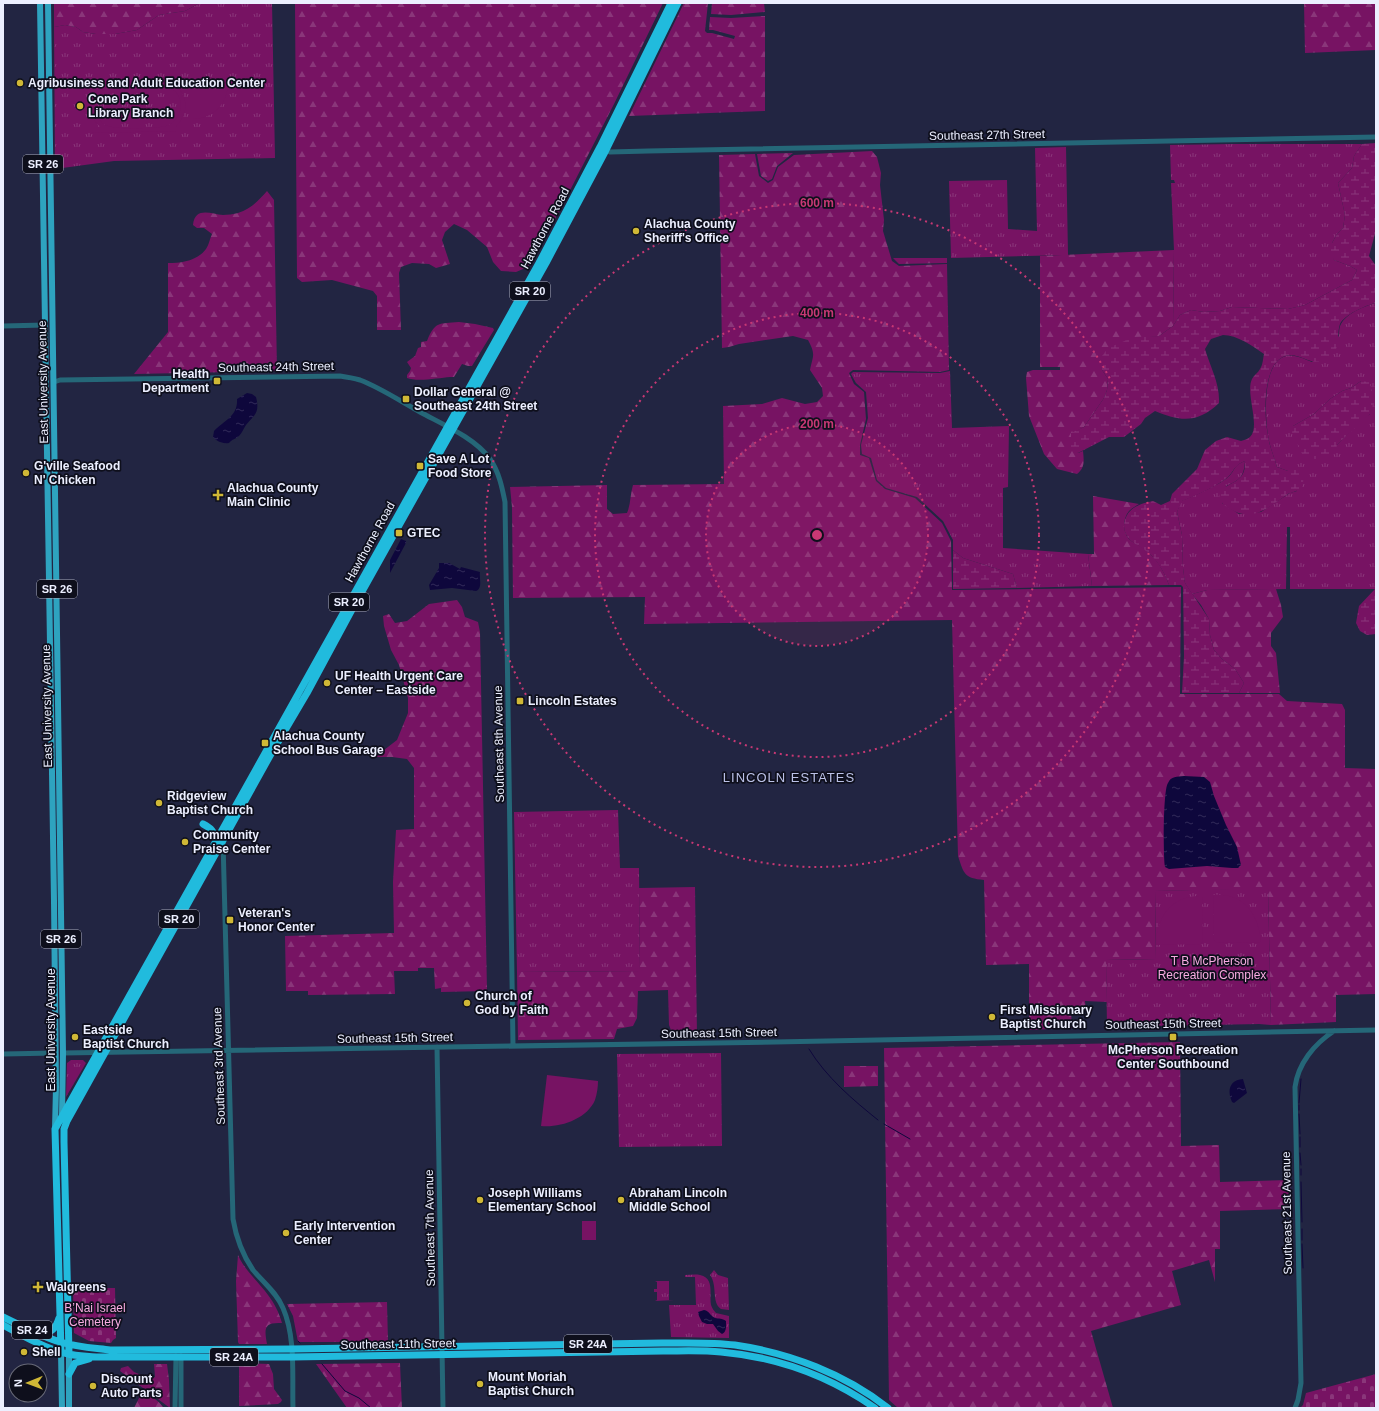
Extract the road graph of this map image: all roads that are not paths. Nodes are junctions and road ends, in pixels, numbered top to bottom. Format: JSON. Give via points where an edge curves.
{"nodes":[{"id":1,"x":40,"y":3,"type":"edge"},
{"id":2,"x":48,"y":3,"type":"edge"},
{"id":3,"x":671,"y":3,"type":"edge"},
{"id":4,"x":678,"y":3,"type":"edge"},
{"id":5,"x":41,"y":40,"type":"junction"},
{"id":6,"x":49,"y":40,"type":"junction"},
{"id":7,"x":646,"y":61,"type":"junction"},
{"id":8,"x":42,"y":99,"type":"junction"},
{"id":9,"x":50,"y":100,"type":"junction"},
{"id":10,"x":1376,"y":137,"type":"edge"},
{"id":11,"x":603,"y":148,"type":"junction"},
{"id":12,"x":43,"y":190,"type":"junction"},
{"id":13,"x":51,"y":190,"type":"junction"},
{"id":14,"x":44,"y":215,"type":"junction"},
{"id":15,"x":52,"y":215,"type":"junction"},
{"id":16,"x":52,"y":231,"type":"junction"},
{"id":17,"x":44,"y":232,"type":"junction"},
{"id":18,"x":52,"y":268,"type":"junction"},
{"id":19,"x":45,"y":269,"type":"junction"},
{"id":20,"x":53,"y":299,"type":"junction"},
{"id":21,"x":45,"y":300,"type":"junction"},
{"id":22,"x":53,"y":324,"type":"junction"},
{"id":23,"x":46,"y":325,"type":"junction"},
{"id":24,"x":3,"y":326,"type":"edge"},
{"id":25,"x":54,"y":382,"type":"junction"},
{"id":26,"x":46,"y":385,"type":"junction"},
{"id":27,"x":450,"y":429,"type":"junction"},
{"id":28,"x":47,"y":439,"type":"junction"},
{"id":29,"x":55,"y":440,"type":"junction"},
{"id":30,"x":479,"y":448,"type":"joint"},
{"id":31,"x":48,"y":519,"type":"junction"},
{"id":32,"x":56,"y":519,"type":"junction"},
{"id":33,"x":57,"y":577,"type":"junction"},
{"id":34,"x":49,"y":578,"type":"junction"},
{"id":35,"x":50,"y":606,"type":"junction"},
{"id":36,"x":57,"y":608,"type":"junction"},
{"id":37,"x":51,"y":691,"type":"junction"},
{"id":38,"x":58,"y":691,"type":"junction"},
{"id":39,"x":59,"y":753,"type":"junction"},
{"id":40,"x":52,"y":754,"type":"junction"},
{"id":41,"x":203,"y":824,"type":"dead end"},
{"id":42,"x":60,"y":826,"type":"junction"},
{"id":43,"x":53,"y":829,"type":"junction"},
{"id":44,"x":219,"y":841,"type":"junction"},
{"id":45,"x":58,"y":901,"type":"junction"},
{"id":46,"x":54,"y":976,"type":"junction"},
{"id":47,"x":62,"y":976,"type":"junction"},
{"id":48,"x":1376,"y":1030,"type":"edge"},
{"id":49,"x":1312,"y":1031,"type":"junction"},
{"id":50,"x":1334,"y":1031,"type":"junction"},
{"id":51,"x":1318,"y":1044,"type":"junction"},
{"id":52,"x":514,"y":1046,"type":"junction"},
{"id":53,"x":437,"y":1047,"type":"junction"},
{"id":54,"x":229,"y":1050,"type":"junction"},
{"id":55,"x":101,"y":1052,"type":"junction"},
{"id":56,"x":55,"y":1053,"type":"junction"},
{"id":57,"x":63,"y":1053,"type":"junction"},
{"id":58,"x":3,"y":1054,"type":"edge"},
{"id":59,"x":62,"y":1116,"type":"junction"},
{"id":60,"x":55,"y":1129,"type":"junction"},
{"id":61,"x":64,"y":1129,"type":"junction"},
{"id":62,"x":60,"y":1312,"type":"junction"},
{"id":63,"x":3,"y":1316,"type":"edge"},
{"id":64,"x":3,"y":1325,"type":"edge"},
{"id":65,"x":39,"y":1334,"type":"junction"},
{"id":66,"x":65,"y":1343,"type":"junction"},
{"id":67,"x":668,"y":1347,"type":"junction"},
{"id":68,"x":178,"y":1349,"type":"junction"},
{"id":69,"x":442,"y":1351,"type":"junction"},
{"id":70,"x":65,"y":1353,"type":"junction"},
{"id":71,"x":292,"y":1353,"type":"junction"},
{"id":72,"x":178,"y":1356,"type":"junction"},
{"id":73,"x":96,"y":1358,"type":"junction"},
{"id":74,"x":69,"y":1374,"type":"junction"},
{"id":75,"x":62,"y":1408,"type":"edge"},
{"id":76,"x":69,"y":1408,"type":"edge"},
{"id":77,"x":176,"y":1408,"type":"edge"},
{"id":78,"x":181,"y":1408,"type":"edge"},
{"id":79,"x":293,"y":1408,"type":"edge"},
{"id":80,"x":443,"y":1408,"type":"edge"},
{"id":81,"x":875,"y":1408,"type":"edge"},
{"id":82,"x":888,"y":1408,"type":"edge"},
{"id":83,"x":1295,"y":1408,"type":"edge"}],
"edges":[{"from":1,"to":5,"type":"main road","name":"East University Avenue","number":"SR 26"},
{"from":2,"to":6,"type":"main road","name":"East University Avenue","number":"SR 26"},
{"from":3,"to":7,"type":"highway","name":"Hawthorne Road","number":"SR 20"},
{"from":4,"to":7,"type":"highway","name":"Hawthorne Road","number":"SR 20"},
{"from":5,"to":6,"type":"main road"},
{"from":5,"to":8,"type":"main road","name":"East University Avenue","number":"SR 26"},
{"from":6,"to":9,"type":"main road","name":"East University Avenue","number":"SR 26"},
{"from":7,"to":11,"type":"highway","name":"Hawthorne Road","number":"SR 20"},
{"from":8,"to":9,"type":"main road"},
{"from":8,"to":12,"type":"main road","name":"East University Avenue","number":"SR 26"},
{"from":9,"to":13,"type":"main road","name":"East University Avenue","number":"SR 26"},
{"from":10,"to":11,"type":"street","name":"Southeast 27th Street","via":[[610,152]]},
{"from":11,"to":27,"type":"highway","name":"Hawthorne Road","number":"SR 20","via":[[546,263]]},
{"from":12,"to":13,"type":"main road"},
{"from":12,"to":14,"type":"main road","name":"East University Avenue","number":"SR 26"},
{"from":13,"to":15,"type":"main road","name":"East University Avenue","number":"SR 26"},
{"from":14,"to":15,"type":"main road"},
{"from":14,"to":17,"type":"main road","name":"East University Avenue","number":"SR 26"},
{"from":15,"to":16,"type":"main road","name":"East University Avenue","number":"SR 26"},
{"from":16,"to":17,"type":"main road"},
{"from":16,"to":18,"type":"main road","name":"East University Avenue","number":"SR 26"},
{"from":17,"to":19,"type":"main road","name":"East University Avenue","number":"SR 26"},
{"from":18,"to":19,"type":"main road"},
{"from":18,"to":20,"type":"main road","name":"East University Avenue","number":"SR 26"},
{"from":19,"to":21,"type":"main road","name":"East University Avenue","number":"SR 26"},
{"from":20,"to":21,"type":"main road"},
{"from":20,"to":22,"type":"main road","name":"East University Avenue","number":"SR 26"},
{"from":21,"to":23,"type":"main road","name":"East University Avenue","number":"SR 26"},
{"from":22,"to":23,"type":"main road"},
{"from":22,"to":25,"type":"main road","name":"East University Avenue","number":"SR 26"},
{"from":23,"to":24,"type":"street"},
{"from":23,"to":26,"type":"main road","name":"East University Avenue","number":"SR 26"},
{"from":25,"to":26,"type":"main road"},
{"from":25,"to":27,"type":"street","name":"Southeast 24th Street","via":[[340,376],[370,384]]},
{"from":25,"to":29,"type":"main road","name":"East University Avenue","number":"SR 26"},
{"from":26,"to":28,"type":"main road","name":"East University Avenue","number":"SR 26"},
{"from":27,"to":30,"type":"street","name":"Southeast 24th Street"},
{"from":27,"to":44,"type":"highway","name":"Hawthorne Road","number":"SR 20","via":[[307,694]]},
{"from":27,"to":44,"type":"highway","name":"Hawthorne Road","number":"SR 20","via":[[224,826]]},
{"from":28,"to":29,"type":"main road"},
{"from":28,"to":31,"type":"main road","name":"East University Avenue","number":"SR 26"},
{"from":29,"to":32,"type":"main road","name":"East University Avenue","number":"SR 26"},
{"from":30,"to":52,"type":"street","name":"Southeast 8th Avenue","via":[[496,470],[505,502]]},
{"from":31,"to":32,"type":"main road"},
{"from":31,"to":34,"type":"main road","name":"East University Avenue","number":"SR 26"},
{"from":32,"to":33,"type":"main road","name":"East University Avenue","number":"SR 26"},
{"from":33,"to":34,"type":"main road"},
{"from":33,"to":36,"type":"main road","name":"East University Avenue","number":"SR 26"},
{"from":34,"to":35,"type":"main road","name":"East University Avenue","number":"SR 26"},
{"from":35,"to":36,"type":"main road"},
{"from":35,"to":37,"type":"main road","name":"East University Avenue","number":"SR 26"},
{"from":36,"to":38,"type":"main road","name":"East University Avenue","number":"SR 26"},
{"from":37,"to":38,"type":"main road"},
{"from":37,"to":40,"type":"main road","name":"East University Avenue","number":"SR 26"},
{"from":38,"to":39,"type":"main road","name":"East University Avenue","number":"SR 26"},
{"from":39,"to":40,"type":"main road"},
{"from":39,"to":42,"type":"main road","name":"East University Avenue","number":"SR 26"},
{"from":40,"to":43,"type":"main road","name":"East University Avenue","number":"SR 26"},
{"from":41,"to":44,"type":"highway","via":[[214,832]]},
{"from":42,"to":43,"type":"main road"},
{"from":42,"to":45,"type":"main road","name":"East University Avenue","number":"SR 26"},
{"from":43,"to":45,"type":"main road","name":"East University Avenue","number":"SR 26"},
{"from":44,"to":54,"type":"street","name":"Southeast 3rd Avenue"},
{"from":44,"to":55,"type":"highway","name":"Hawthorne Road","number":"SR 20"},
{"from":45,"to":46,"type":"main road","name":"East University Avenue","number":"SR 26"},
{"from":45,"to":47,"type":"main road","name":"East University Avenue","number":"SR 26"},
{"from":46,"to":47,"type":"main road"},
{"from":46,"to":56,"type":"main road","name":"East University Avenue","number":"SR 26"},
{"from":47,"to":57,"type":"main road","name":"East University Avenue","number":"SR 26"},
{"from":48,"to":50,"type":"street","name":"Southeast 15th Street"},
{"from":49,"to":50,"type":"street","name":"Southeast 15th Street"},
{"from":49,"to":51,"type":"street"},
{"from":49,"to":52,"type":"street","name":"Southeast 15th Street"},
{"from":50,"to":51,"type":"street","name":"Southeast 21st Avenue"},
{"from":51,"to":83,"type":"street","name":"Southeast 21st Avenue","via":[[1303,1063],[1295,1087],[1300,1383]]},
{"from":52,"to":53,"type":"street","name":"Southeast 15th Street"},
{"from":53,"to":54,"type":"street","name":"Southeast 15th Street"},
{"from":53,"to":69,"type":"street","name":"Southeast 7th Avenue"},
{"from":54,"to":55,"type":"street","name":"Southeast 15th Street"},
{"from":54,"to":71,"type":"street","name":"Southeast 3rd Avenue","via":[[235,1231],[240,1248],[253,1270],[283,1306],[292,1337]]},
{"from":55,"to":57,"type":"street","name":"Southeast 15th Street"},
{"from":55,"to":59,"type":"highway","name":"Hawthorne Road","number":"SR 20"},
{"from":55,"to":61,"type":"highway","name":"Hawthorne Road","number":"SR 20"},
{"from":56,"to":57,"type":"main road"},
{"from":56,"to":58,"type":"street"},
{"from":56,"to":60,"type":"main road","name":"East University Avenue","number":"SR 26"},
{"from":57,"to":59,"type":"main road","name":"East University Avenue","number":"SR 26"},
{"from":59,"to":60,"type":"highway","name":"Hawthorne Road","number":"SR 20"},
{"from":59,"to":61,"type":"main road","name":"East University Avenue","number":"SR 26"},
{"from":60,"to":62,"type":"highway","name":"East University Avenue","number":"SR 20"},
{"from":61,"to":66,"type":"highway","name":"East University Avenue","number":"SR 20"},
{"from":62,"to":65,"type":"highway","via":[[53,1330]]},
{"from":62,"to":66,"type":"highway","name":"East University Avenue","number":"SR 20"},
{"from":63,"to":65,"type":"highway","number":"SR 24"},
{"from":64,"to":70,"type":"highway","number":"SR 24"},
{"from":65,"to":66,"type":"highway","number":"SR 24"},
{"from":66,"to":68,"type":"highway","name":"Southeast 11th Street","number":"SR 24A","via":[[110,1350]]},
{"from":66,"to":70,"type":"highway","name":"East University Avenue","number":"SR 20"},
{"from":67,"to":69,"type":"highway","name":"Southeast 11th Street","number":"SR 24A"},
{"from":67,"to":81,"type":"highway","name":"Southeast 11th Street","number":"SR 24A","via":[[736,1353],[773,1361],[811,1373]]},
{"from":67,"to":82,"type":"highway","name":"Southeast 11th Street","number":"SR 24A","via":[[707,1343],[735,1345],[774,1353],[811,1365],[856,1387]]},
{"from":68,"to":71,"type":"highway","name":"Southeast 11th Street","number":"SR 24A"},
{"from":68,"to":72,"type":"street"},
{"from":69,"to":71,"type":"highway","name":"Southeast 11th Street","number":"SR 24A"},
{"from":69,"to":80,"type":"street","name":"Southeast 7th Avenue"},
{"from":70,"to":73,"type":"highway","name":"Southeast 11th Street","number":"SR 24A"},
{"from":70,"to":74,"type":"main road","name":"East University Avenue","number":"SR 20"},
{"from":70,"to":75,"type":"main road","name":"East University Avenue","number":"SR 20"},
{"from":71,"to":72,"type":"highway","name":"Southeast 11th Street","number":"SR 24A"},
{"from":71,"to":79,"type":"street","name":"Southeast 3rd Avenue"},
{"from":72,"to":73,"type":"highway","name":"Southeast 11th Street","number":"SR 24A"},
{"from":72,"to":77,"type":"street"},
{"from":72,"to":78,"type":"street"},
{"from":73,"to":74,"type":"highway","via":[[77,1361]]},
{"from":74,"to":76,"type":"main road","name":"East University Avenue","number":"SR 20"}]}
